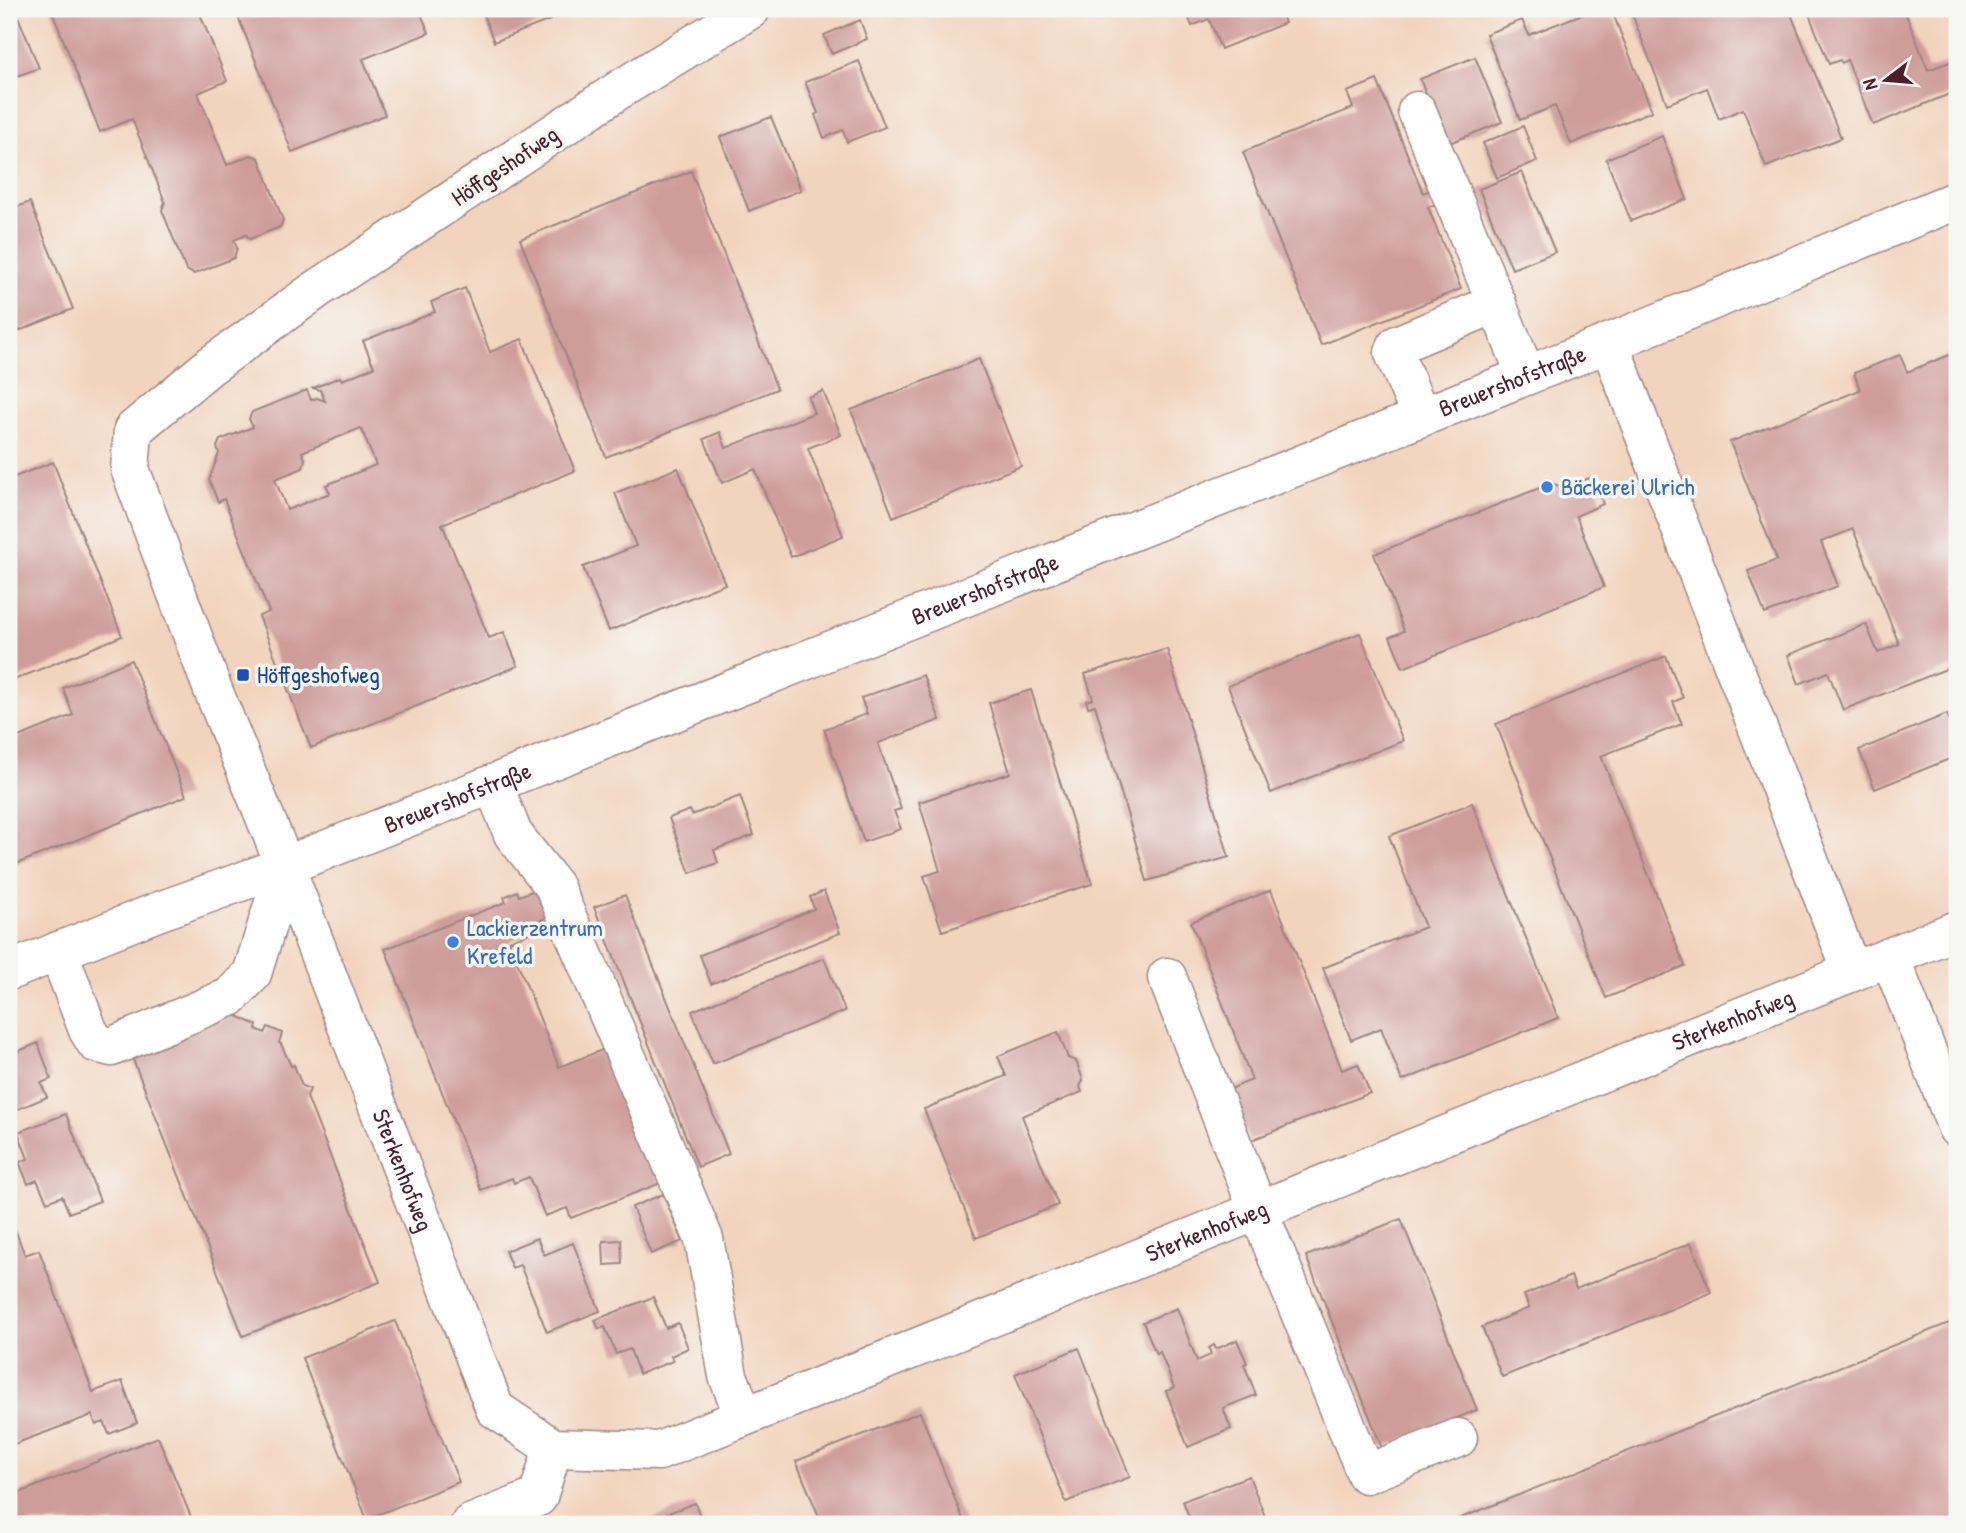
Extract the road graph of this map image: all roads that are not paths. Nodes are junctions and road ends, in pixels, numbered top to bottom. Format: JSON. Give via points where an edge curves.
{"nodes":[{"id":1,"x":751,"y":9,"type":"edge"},
{"id":2,"x":1417,"y":111,"type":"dead end"},
{"id":3,"x":1957,"y":200,"type":"edge"},
{"id":4,"x":1497,"y":303,"type":"junction"},
{"id":5,"x":1608,"y":343,"type":"junction"},
{"id":6,"x":1526,"y":376,"type":"junction"},
{"id":7,"x":1421,"y":417,"type":"junction"},
{"id":8,"x":493,"y":783,"type":"junction"},
{"id":9,"x":285,"y":866,"type":"junction"},
{"id":10,"x":1957,"y":930,"type":"edge"},
{"id":11,"x":58,"y":951,"type":"junction"},
{"id":12,"x":1890,"y":957,"type":"junction"},
{"id":13,"x":9,"y":971,"type":"edge"},
{"id":14,"x":1852,"y":972,"type":"junction"},
{"id":15,"x":1167,"y":977,"type":"dead end"},
{"id":16,"x":1957,"y":1128,"type":"edge"},
{"id":17,"x":1258,"y":1210,"type":"junction"},
{"id":18,"x":744,"y":1416,"type":"junction"},
{"id":19,"x":1458,"y":1438,"type":"dead end"},
{"id":20,"x":553,"y":1448,"type":"junction"},
{"id":21,"x":470,"y":1524,"type":"edge"}],
"edges":[{"from":1,"to":9,"type":"street","name":"Höffgeshofweg","via":[[619,90],[316,290],[210,366],[133,430],[130,469]]},
{"from":2,"to":4,"type":"street"},
{"from":3,"to":5,"type":"street","name":"Breuershofstraße"},
{"from":4,"to":6,"type":"street"},
{"from":4,"to":7,"type":"street","via":[[1397,345],[1394,352]]},
{"from":5,"to":6,"type":"street","name":"Breuershofstraße"},
{"from":5,"to":14,"type":"street"},
{"from":6,"to":7,"type":"street","name":"Breuershofstraße"},
{"from":7,"to":8,"type":"street","name":"Breuershofstraße"},
{"from":8,"to":9,"type":"street","name":"Breuershofstraße"},
{"from":8,"to":18,"type":"street","via":[[513,834],[554,886],[704,1239],[728,1376]]},
{"from":9,"to":11,"type":"street","name":"Breuershofstraße"},
{"from":9,"to":11,"type":"street","via":[[252,974],[230,997],[111,1047],[96,1043],[88,1030]]},
{"from":9,"to":20,"type":"street","name":"Sterkenhofweg","via":[[495,1409]]},
{"from":10,"to":12,"type":"street","name":"Sterkenhofweg"},
{"from":11,"to":13,"type":"street","name":"Breuershofstraße"},
{"from":12,"to":14,"type":"street","name":"Sterkenhofweg"},
{"from":12,"to":16,"type":"street"},
{"from":14,"to":17,"type":"street","name":"Sterkenhofweg"},
{"from":15,"to":17,"type":"street"},
{"from":17,"to":18,"type":"street","name":"Sterkenhofweg"},
{"from":17,"to":19,"type":"street","via":[[1366,1474]]},
{"from":18,"to":20,"type":"street","name":"Sterkenhofweg","via":[[659,1451]]},
{"from":20,"to":21,"type":"street","via":[[538,1497]]}]}
